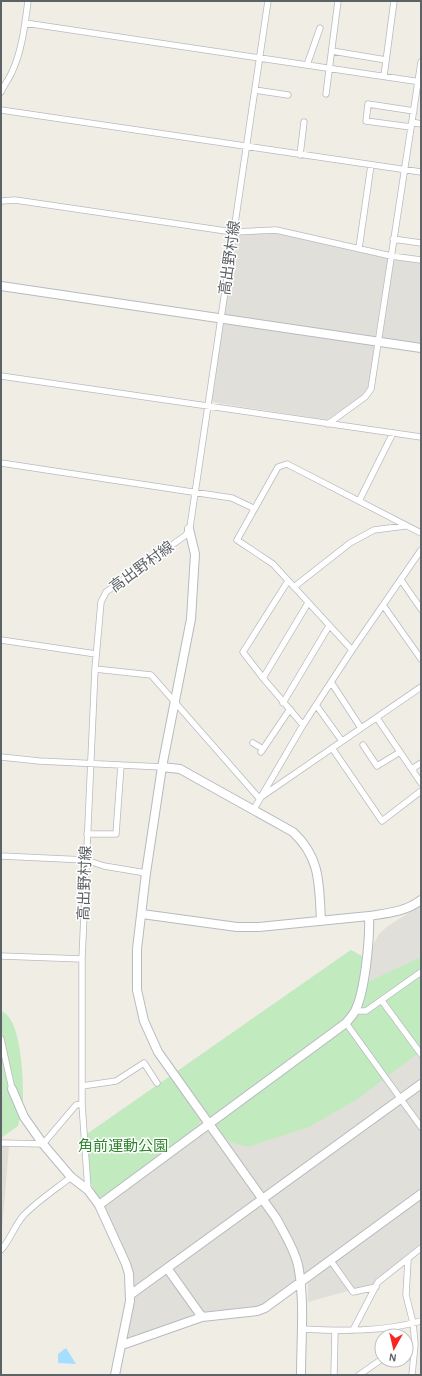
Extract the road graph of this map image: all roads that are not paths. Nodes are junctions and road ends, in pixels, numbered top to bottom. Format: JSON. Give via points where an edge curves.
{"nodes":[{"id":1,"x":28,"y":1,"type":"edge"},
{"id":2,"x":268,"y":1,"type":"edge"},
{"id":3,"x":338,"y":1,"type":"edge"},
{"id":4,"x":394,"y":1,"type":"edge"},
{"id":5,"x":25,"y":23,"type":"junction"},
{"id":6,"x":320,"y":28,"type":"dead end"},
{"id":7,"x":332,"y":52,"type":"junction"},
{"id":8,"x":260,"y":58,"type":"junction"},
{"id":9,"x":386,"y":60,"type":"junction"},
{"id":10,"x":421,"y":62,"type":"edge"},
{"id":11,"x":306,"y":65,"type":"junction"},
{"id":12,"x":330,"y":68,"type":"junction"},
{"id":13,"x":384,"y":76,"type":"junction"},
{"id":14,"x":420,"y":82,"type":"edge"},
{"id":15,"x":3,"y":83,"type":"edge"},
{"id":16,"x":255,"y":90,"type":"junction"},
{"id":17,"x":1,"y":92,"type":"edge"},
{"id":18,"x":326,"y":94,"type":"dead end"},
{"id":19,"x":288,"y":96,"type":"dead end"},
{"id":20,"x":1,"y":110,"type":"edge"},
{"id":21,"x":414,"y":111,"type":"junction"},
{"id":22,"x":304,"y":122,"type":"dead end"},
{"id":23,"x":421,"y":124,"type":"edge"},
{"id":24,"x":412,"y":125,"type":"junction"},
{"id":25,"x":246,"y":146,"type":"junction"},
{"id":26,"x":300,"y":155,"type":"junction"},
{"id":27,"x":371,"y":165,"type":"junction"},
{"id":28,"x":404,"y":169,"type":"junction"},
{"id":29,"x":421,"y":172,"type":"edge"},
{"id":30,"x":1,"y":201,"type":"edge"},
{"id":31,"x":233,"y":232,"type":"junction"},
{"id":32,"x":393,"y":239,"type":"junction"},
{"id":33,"x":421,"y":243,"type":"edge"},
{"id":34,"x":359,"y":248,"type":"junction"},
{"id":35,"x":391,"y":256,"type":"junction"},
{"id":36,"x":421,"y":260,"type":"edge"},
{"id":37,"x":1,"y":286,"type":"edge"},
{"id":38,"x":221,"y":318,"type":"junction"},
{"id":39,"x":378,"y":342,"type":"junction"},
{"id":40,"x":421,"y":348,"type":"edge"},
{"id":41,"x":1,"y":376,"type":"edge"},
{"id":42,"x":208,"y":406,"type":"junction"},
{"id":43,"x":328,"y":424,"type":"junction"},
{"id":44,"x":393,"y":433,"type":"junction"},
{"id":45,"x":421,"y":437,"type":"edge"},
{"id":46,"x":1,"y":463,"type":"edge"},
{"id":47,"x":195,"y":492,"type":"junction"},
{"id":48,"x":359,"y":501,"type":"junction"},
{"id":49,"x":253,"y":508,"type":"junction"},
{"id":50,"x":405,"y":526,"type":"junction"},
{"id":51,"x":189,"y":529,"type":"junction"},
{"id":52,"x":421,"y":533,"type":"edge"},
{"id":53,"x":421,"y":550,"type":"edge"},
{"id":54,"x":401,"y":580,"type":"junction"},
{"id":55,"x":288,"y":581,"type":"junction"},
{"id":56,"x":294,"y":587,"type":"junction"},
{"id":57,"x":308,"y":603,"type":"junction"},
{"id":58,"x":384,"y":605,"type":"junction"},
{"id":59,"x":421,"y":609,"type":"edge"},
{"id":60,"x":329,"y":626,"type":"junction"},
{"id":61,"x":1,"y":640,"type":"edge"},
{"id":62,"x":352,"y":650,"type":"junction"},
{"id":63,"x":96,"y":654,"type":"junction"},
{"id":64,"x":421,"y":659,"type":"edge"},
{"id":65,"x":95,"y":669,"type":"junction"},
{"id":66,"x":263,"y":678,"type":"junction"},
{"id":67,"x":331,"y":682,"type":"junction"},
{"id":68,"x":421,"y":687,"type":"edge"},
{"id":69,"x":175,"y":702,"type":"junction"},
{"id":70,"x":283,"y":703,"type":"junction"},
{"id":71,"x":316,"y":705,"type":"junction"},
{"id":72,"x":290,"y":710,"type":"junction"},
{"id":73,"x":377,"y":718,"type":"junction"},
{"id":74,"x":303,"y":725,"type":"junction"},
{"id":75,"x":361,"y":728,"type":"junction"},
{"id":76,"x":342,"y":741,"type":"junction"},
{"id":77,"x":253,"y":742,"type":"dead end"},
{"id":78,"x":363,"y":745,"type":"dead end"},
{"id":79,"x":332,"y":748,"type":"junction"},
{"id":80,"x":400,"y":752,"type":"junction"},
{"id":81,"x":1,"y":757,"type":"edge"},
{"id":82,"x":421,"y":763,"type":"edge"},
{"id":83,"x":90,"y":764,"type":"junction"},
{"id":84,"x":122,"y":765,"type":"junction"},
{"id":85,"x":162,"y":768,"type":"junction"},
{"id":86,"x":412,"y":769,"type":"junction"},
{"id":87,"x":421,"y":783,"type":"edge"},
{"id":88,"x":421,"y":791,"type":"edge"},
{"id":89,"x":259,"y":798,"type":"junction"},
{"id":90,"x":254,"y":809,"type":"junction"},
{"id":91,"x":87,"y":834,"type":"junction"},
{"id":92,"x":1,"y":856,"type":"edge"},
{"id":93,"x":86,"y":860,"type":"junction"},
{"id":94,"x":146,"y":873,"type":"junction"},
{"id":95,"x":421,"y":900,"type":"edge"},
{"id":96,"x":142,"y":914,"type":"junction"},
{"id":97,"x":369,"y":916,"type":"junction"},
{"id":98,"x":322,"y":921,"type":"junction"},
{"id":99,"x":1,"y":956,"type":"edge"},
{"id":100,"x":82,"y":959,"type":"junction"},
{"id":101,"x":421,"y":972,"type":"edge"},
{"id":102,"x":382,"y":1000,"type":"junction"},
{"id":103,"x":355,"y":1011,"type":"junction"},
{"id":104,"x":346,"y":1023,"type":"junction"},
{"id":105,"x":1,"y":1039,"type":"edge"},
{"id":106,"x":421,"y":1054,"type":"edge"},
{"id":107,"x":157,"y":1083,"type":"dead end"},
{"id":108,"x":421,"y":1084,"type":"edge"},
{"id":109,"x":82,"y":1086,"type":"junction"},
{"id":110,"x":12,"y":1089,"type":"joint"},
{"id":111,"x":400,"y":1098,"type":"junction"},
{"id":112,"x":82,"y":1104,"type":"junction"},
{"id":113,"x":209,"y":1125,"type":"junction"},
{"id":114,"x":421,"y":1127,"type":"edge"},
{"id":115,"x":1,"y":1143,"type":"edge"},
{"id":116,"x":42,"y":1144,"type":"junction"},
{"id":117,"x":71,"y":1177,"type":"junction"},
{"id":118,"x":88,"y":1190,"type":"junction"},
{"id":119,"x":421,"y":1194,"type":"edge"},
{"id":120,"x":263,"y":1198,"type":"junction"},
{"id":121,"x":99,"y":1205,"type":"junction"},
{"id":122,"x":1,"y":1250,"type":"edge"},
{"id":123,"x":420,"y":1252,"type":"edge"},
{"id":124,"x":331,"y":1260,"type":"junction"},
{"id":125,"x":408,"y":1260,"type":"junction"},
{"id":126,"x":167,"y":1268,"type":"junction"},
{"id":127,"x":300,"y":1283,"type":"junction"},
{"id":128,"x":376,"y":1287,"type":"junction"},
{"id":129,"x":130,"y":1295,"type":"junction"},
{"id":130,"x":202,"y":1317,"type":"junction"},
{"id":131,"x":421,"y":1321,"type":"edge"},
{"id":132,"x":413,"y":1323,"type":"junction"},
{"id":133,"x":301,"y":1329,"type":"junction"},
{"id":134,"x":353,"y":1330,"type":"junction"},
{"id":135,"x":335,"y":1331,"type":"junction"},
{"id":136,"x":415,"y":1344,"type":"joint"},
{"id":137,"x":122,"y":1345,"type":"junction"},
{"id":138,"x":374,"y":1365,"type":"edge"},
{"id":139,"x":115,"y":1375,"type":"edge"},
{"id":140,"x":301,"y":1375,"type":"edge"},
{"id":141,"x":334,"y":1375,"type":"edge"},
{"id":142,"x":359,"y":1375,"type":"edge"},
{"id":143,"x":412,"y":1375,"type":"edge"}],
"edges":[{"from":1,"to":5,"type":"street"},
{"from":2,"to":8,"type":"street","name":"高出野村線"},
{"from":3,"to":7,"type":"street"},
{"from":4,"to":9,"type":"street"},
{"from":5,"to":8,"type":"street"},
{"from":5,"to":15,"type":"street","via":[[15,62]]},
{"from":6,"to":11,"type":"street"},
{"from":7,"to":9,"type":"street"},
{"from":7,"to":12,"type":"street"},
{"from":8,"to":11,"type":"street"},
{"from":8,"to":16,"type":"street","name":"高出野村線"},
{"from":9,"to":13,"type":"street"},
{"from":10,"to":14,"type":"street"},
{"from":11,"to":12,"type":"street"},
{"from":12,"to":13,"type":"street"},
{"from":12,"to":18,"type":"street"},
{"from":13,"to":14,"type":"street"},
{"from":14,"to":21,"type":"street"},
{"from":15,"to":17,"type":"street"},
{"from":16,"to":19,"type":"street"},
{"from":16,"to":25,"type":"street","name":"高出野村線"},
{"from":20,"to":25,"type":"street"},
{"from":21,"to":24,"type":"street"},
{"from":21,"to":24,"type":"street","via":[[368,104],[366,120]]},
{"from":22,"to":26,"type":"street"},
{"from":23,"to":24,"type":"street"},
{"from":24,"to":28,"type":"street"},
{"from":25,"to":26,"type":"street"},
{"from":25,"to":31,"type":"street","name":"高出野村線"},
{"from":26,"to":27,"type":"street"},
{"from":27,"to":28,"type":"street"},
{"from":27,"to":34,"type":"street"},
{"from":28,"to":29,"type":"street"},
{"from":28,"to":32,"type":"street"},
{"from":30,"to":31,"type":"street","via":[[15,200]]},
{"from":31,"to":34,"type":"street","via":[[276,230]]},
{"from":31,"to":38,"type":"street","name":"高出野村線"},
{"from":32,"to":33,"type":"street"},
{"from":32,"to":35,"type":"street"},
{"from":34,"to":35,"type":"street"},
{"from":35,"to":36,"type":"street"},
{"from":35,"to":39,"type":"street"},
{"from":37,"to":38,"type":"street"},
{"from":38,"to":39,"type":"street"},
{"from":38,"to":42,"type":"street","name":"高出野村線"},
{"from":39,"to":40,"type":"street"},
{"from":39,"to":43,"type":"street","via":[[371,389],[365,397]]},
{"from":41,"to":42,"type":"street"},
{"from":42,"to":43,"type":"street"},
{"from":42,"to":47,"type":"street","name":"高出野村線"},
{"from":43,"to":44,"type":"street"},
{"from":44,"to":45,"type":"street"},
{"from":44,"to":48,"type":"street"},
{"from":46,"to":47,"type":"street"},
{"from":47,"to":49,"type":"street","via":[[232,498]]},
{"from":47,"to":51,"type":"street","name":"高出野村線"},
{"from":48,"to":49,"type":"street","via":[[284,464],[278,467]]},
{"from":48,"to":50,"type":"street"},
{"from":49,"to":55,"type":"street","via":[[236,540],[273,564]]},
{"from":50,"to":52,"type":"street"},
{"from":50,"to":56,"type":"street","via":[[374,530],[350,543]]},
{"from":51,"to":63,"type":"street","name":"高出野村線","via":[[186,535],[106,592],[101,602]]},
{"from":51,"to":69,"type":"street","via":[[195,554],[191,619]]},
{"from":53,"to":54,"type":"street"},
{"from":54,"to":58,"type":"street"},
{"from":54,"to":59,"type":"street"},
{"from":55,"to":56,"type":"street"},
{"from":55,"to":66,"type":"street","via":[[243,652]]},
{"from":56,"to":57,"type":"street"},
{"from":57,"to":60,"type":"street"},
{"from":57,"to":66,"type":"street"},
{"from":58,"to":62,"type":"street"},
{"from":58,"to":64,"type":"street"},
{"from":60,"to":62,"type":"street"},
{"from":60,"to":70,"type":"street"},
{"from":61,"to":63,"type":"street"},
{"from":62,"to":67,"type":"street"},
{"from":63,"to":65,"type":"street","name":"高出野村線"},
{"from":65,"to":69,"type":"street","via":[[151,675]]},
{"from":65,"to":83,"type":"street","name":"高出野村線"},
{"from":66,"to":70,"type":"street"},
{"from":67,"to":71,"type":"street"},
{"from":67,"to":75,"type":"street"},
{"from":68,"to":73,"type":"street"},
{"from":69,"to":85,"type":"street"},
{"from":69,"to":89,"type":"street"},
{"from":70,"to":72,"type":"street"},
{"from":71,"to":74,"type":"street"},
{"from":71,"to":76,"type":"street"},
{"from":72,"to":74,"type":"street"},
{"from":72,"to":77,"type":"street","via":[[262,751]]},
{"from":73,"to":75,"type":"street"},
{"from":73,"to":80,"type":"street"},
{"from":74,"to":89,"type":"street"},
{"from":75,"to":76,"type":"street"},
{"from":76,"to":79,"type":"street"},
{"from":78,"to":80,"type":"street","via":[[377,766]]},
{"from":79,"to":88,"type":"street","via":[[382,821]]},
{"from":79,"to":89,"type":"street"},
{"from":80,"to":86,"type":"street"},
{"from":81,"to":83,"type":"street"},
{"from":82,"to":86,"type":"street"},
{"from":83,"to":84,"type":"street"},
{"from":83,"to":91,"type":"street","name":"高出野村線"},
{"from":84,"to":85,"type":"street"},
{"from":84,"to":91,"type":"street","via":[[116,834]]},
{"from":85,"to":90,"type":"street","via":[[180,769]]},
{"from":85,"to":94,"type":"street"},
{"from":86,"to":87,"type":"street"},
{"from":89,"to":90,"type":"street"},
{"from":90,"to":98,"type":"street","via":[[294,832],[304,842],[317,870]]},
{"from":91,"to":93,"type":"street","name":"高出野村線"},
{"from":92,"to":93,"type":"street"},
{"from":93,"to":94,"type":"street","via":[[104,866]]},
{"from":93,"to":100,"type":"street","name":"高出野村線"},
{"from":94,"to":96,"type":"street"},
{"from":95,"to":97,"type":"street","via":[[413,907],[397,912]]},
{"from":96,"to":98,"type":"street","via":[[237,927]]},
{"from":96,"to":113,"type":"street","via":[[136,966],[137,990],[144,1020],[158,1052]]},
{"from":97,"to":98,"type":"street"},
{"from":97,"to":103,"type":"street","via":[[369,943]]},
{"from":99,"to":100,"type":"street"},
{"from":100,"to":109,"type":"street","name":"高出野村線"},
{"from":101,"to":102,"type":"street"},
{"from":102,"to":103,"type":"street","via":[[366,1010]]},
{"from":102,"to":106,"type":"street"},
{"from":103,"to":104,"type":"street"},
{"from":104,"to":111,"type":"street"},
{"from":104,"to":113,"type":"street"},
{"from":105,"to":110,"type":"street"},
{"from":107,"to":109,"type":"street","via":[[144,1063],[116,1081]]},
{"from":108,"to":111,"type":"street"},
{"from":109,"to":112,"type":"street","name":"高出野村線"},
{"from":110,"to":116,"type":"street","via":[[24,1117]]},
{"from":111,"to":114,"type":"street"},
{"from":111,"to":120,"type":"street"},
{"from":112,"to":116,"type":"street","via":[[76,1105]]},
{"from":112,"to":118,"type":"street","name":"高出野村線"},
{"from":113,"to":120,"type":"street"},
{"from":113,"to":121,"type":"street"},
{"from":115,"to":116,"type":"street"},
{"from":116,"to":117,"type":"street"},
{"from":117,"to":118,"type":"street"},
{"from":117,"to":122,"type":"street","via":[[24,1215]]},
{"from":118,"to":121,"type":"street"},
{"from":119,"to":124,"type":"street"},
{"from":120,"to":126,"type":"street"},
{"from":120,"to":127,"type":"street","via":[[291,1246],[298,1264]]},
{"from":121,"to":129,"type":"street","via":[[126,1264]]},
{"from":123,"to":125,"type":"street"},
{"from":124,"to":127,"type":"street"},
{"from":124,"to":128,"type":"street","via":[[353,1292]]},
{"from":125,"to":128,"type":"street","via":[[386,1274]]},
{"from":125,"to":132,"type":"street","via":[[406,1295]]},
{"from":126,"to":129,"type":"street"},
{"from":126,"to":130,"type":"street"},
{"from":127,"to":130,"type":"street","via":[[271,1305],[258,1311]]},
{"from":127,"to":133,"type":"street"},
{"from":128,"to":134,"type":"street"},
{"from":129,"to":137,"type":"street"},
{"from":130,"to":137,"type":"street"},
{"from":131,"to":132,"type":"street"},
{"from":132,"to":134,"type":"street","via":[[397,1327]]},
{"from":132,"to":136,"type":"street"},
{"from":133,"to":135,"type":"street"},
{"from":133,"to":140,"type":"street"},
{"from":134,"to":135,"type":"street"},
{"from":135,"to":141,"type":"street"},
{"from":136,"to":143,"type":"street"},
{"from":137,"to":139,"type":"street"},
{"from":138,"to":142,"type":"street"}]}
